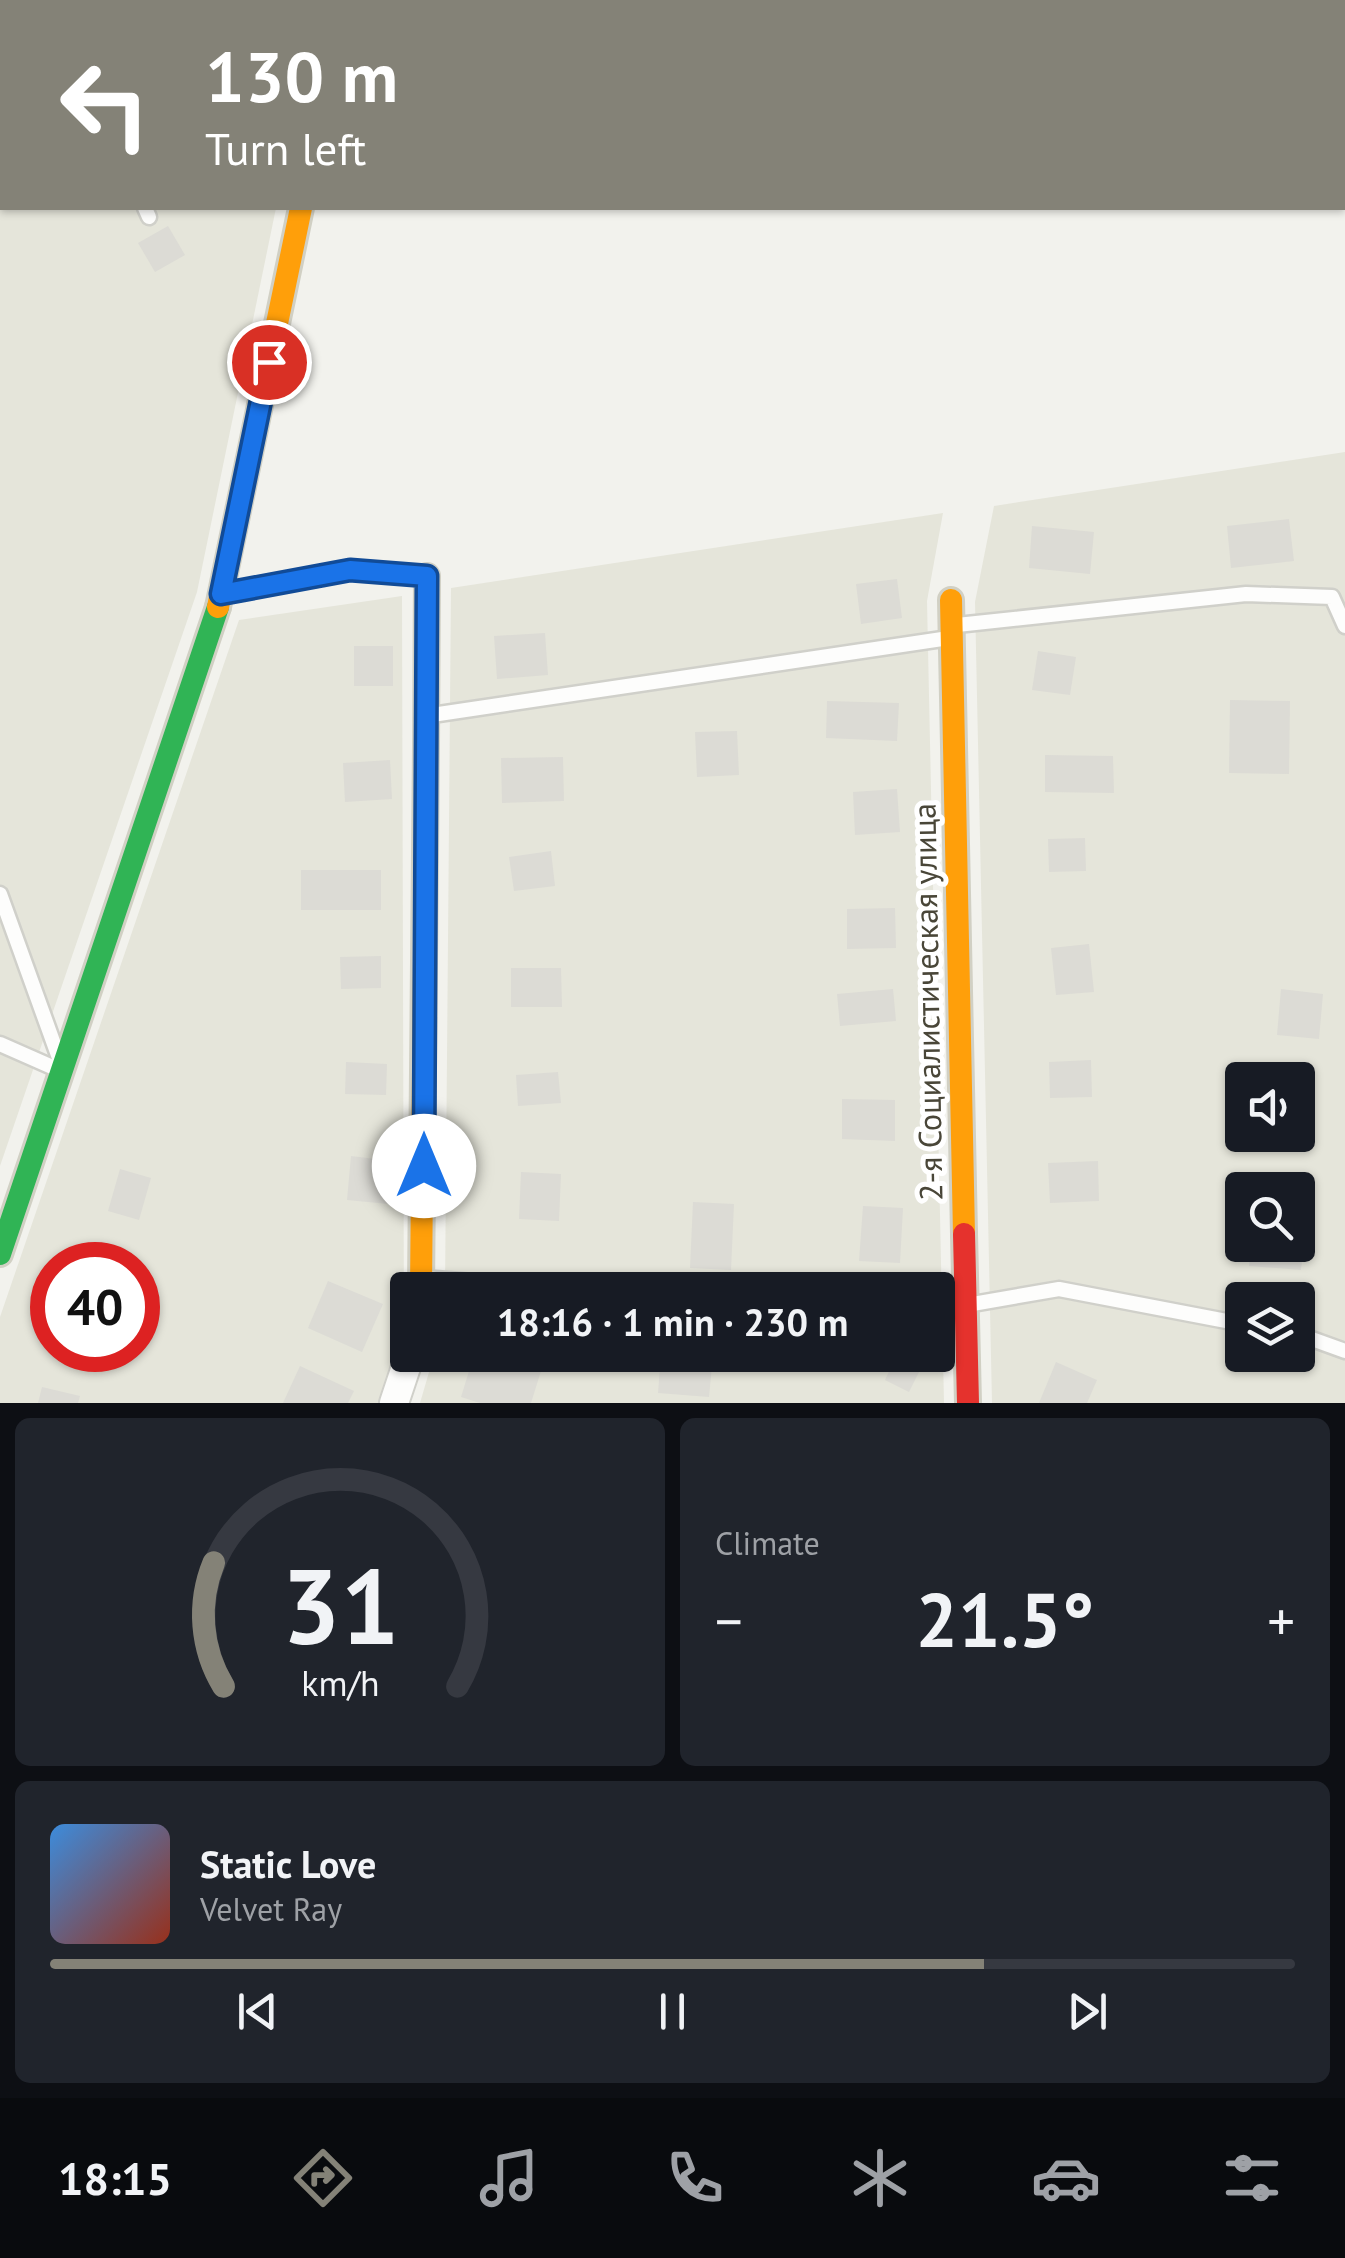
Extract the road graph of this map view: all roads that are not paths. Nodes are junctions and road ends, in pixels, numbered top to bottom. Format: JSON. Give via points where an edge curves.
{"nodes":[{"id":1,"x":300,"y":210,"type":"edge"},
{"id":2,"x":427,"y":576,"type":"joint"},
{"id":3,"x":221,"y":594,"type":"junction"},
{"id":4,"x":951,"y":600,"type":"dead end"},
{"id":5,"x":1345,"y":626,"type":"edge"},
{"id":6,"x":951,"y":632,"type":"junction"},
{"id":7,"x":426,"y":716,"type":"junction"},
{"id":8,"x":0,"y":894,"type":"edge"},
{"id":9,"x":0,"y":1044,"type":"edge"},
{"id":10,"x":64,"y":1072,"type":"junction"},
{"id":11,"x":0,"y":1254,"type":"edge"},
{"id":12,"x":422,"y":1272,"type":"edge"},
{"id":13,"x":966,"y":1306,"type":"junction"},
{"id":14,"x":955,"y":1308,"type":"edge"},
{"id":15,"x":1225,"y":1321,"type":"edge"},
{"id":16,"x":1315,"y":1340,"type":"edge"},
{"id":17,"x":1345,"y":1351,"type":"edge"},
{"id":18,"x":404,"y":1372,"type":"edge"},
{"id":19,"x":394,"y":1403,"type":"edge"},
{"id":20,"x":968,"y":1403,"type":"edge"}],
"edges":[{"from":1,"to":3,"type":"street"},
{"from":2,"to":3,"type":"lane","via":[[350,570]]},
{"from":2,"to":7,"type":"street"},
{"from":3,"to":10,"type":"street"},
{"from":4,"to":6,"type":"street","name":"2-я Социалистическая улица"},
{"from":5,"to":6,"type":"lane","via":[[1332,596],[1246,594]]},
{"from":6,"to":7,"type":"lane"},
{"from":6,"to":13,"type":"street","name":"2-я Социалистическая улица"},
{"from":7,"to":12,"type":"street"},
{"from":8,"to":10,"type":"lane"},
{"from":9,"to":10,"type":"lane"},
{"from":10,"to":11,"type":"street"},
{"from":13,"to":14,"type":"lane"},
{"from":13,"to":15,"type":"lane","via":[[1059,1290]]},
{"from":13,"to":20,"type":"street","name":"2-я Социалистическая улица"},
{"from":16,"to":17,"type":"lane"},
{"from":18,"to":19,"type":"street"}]}
